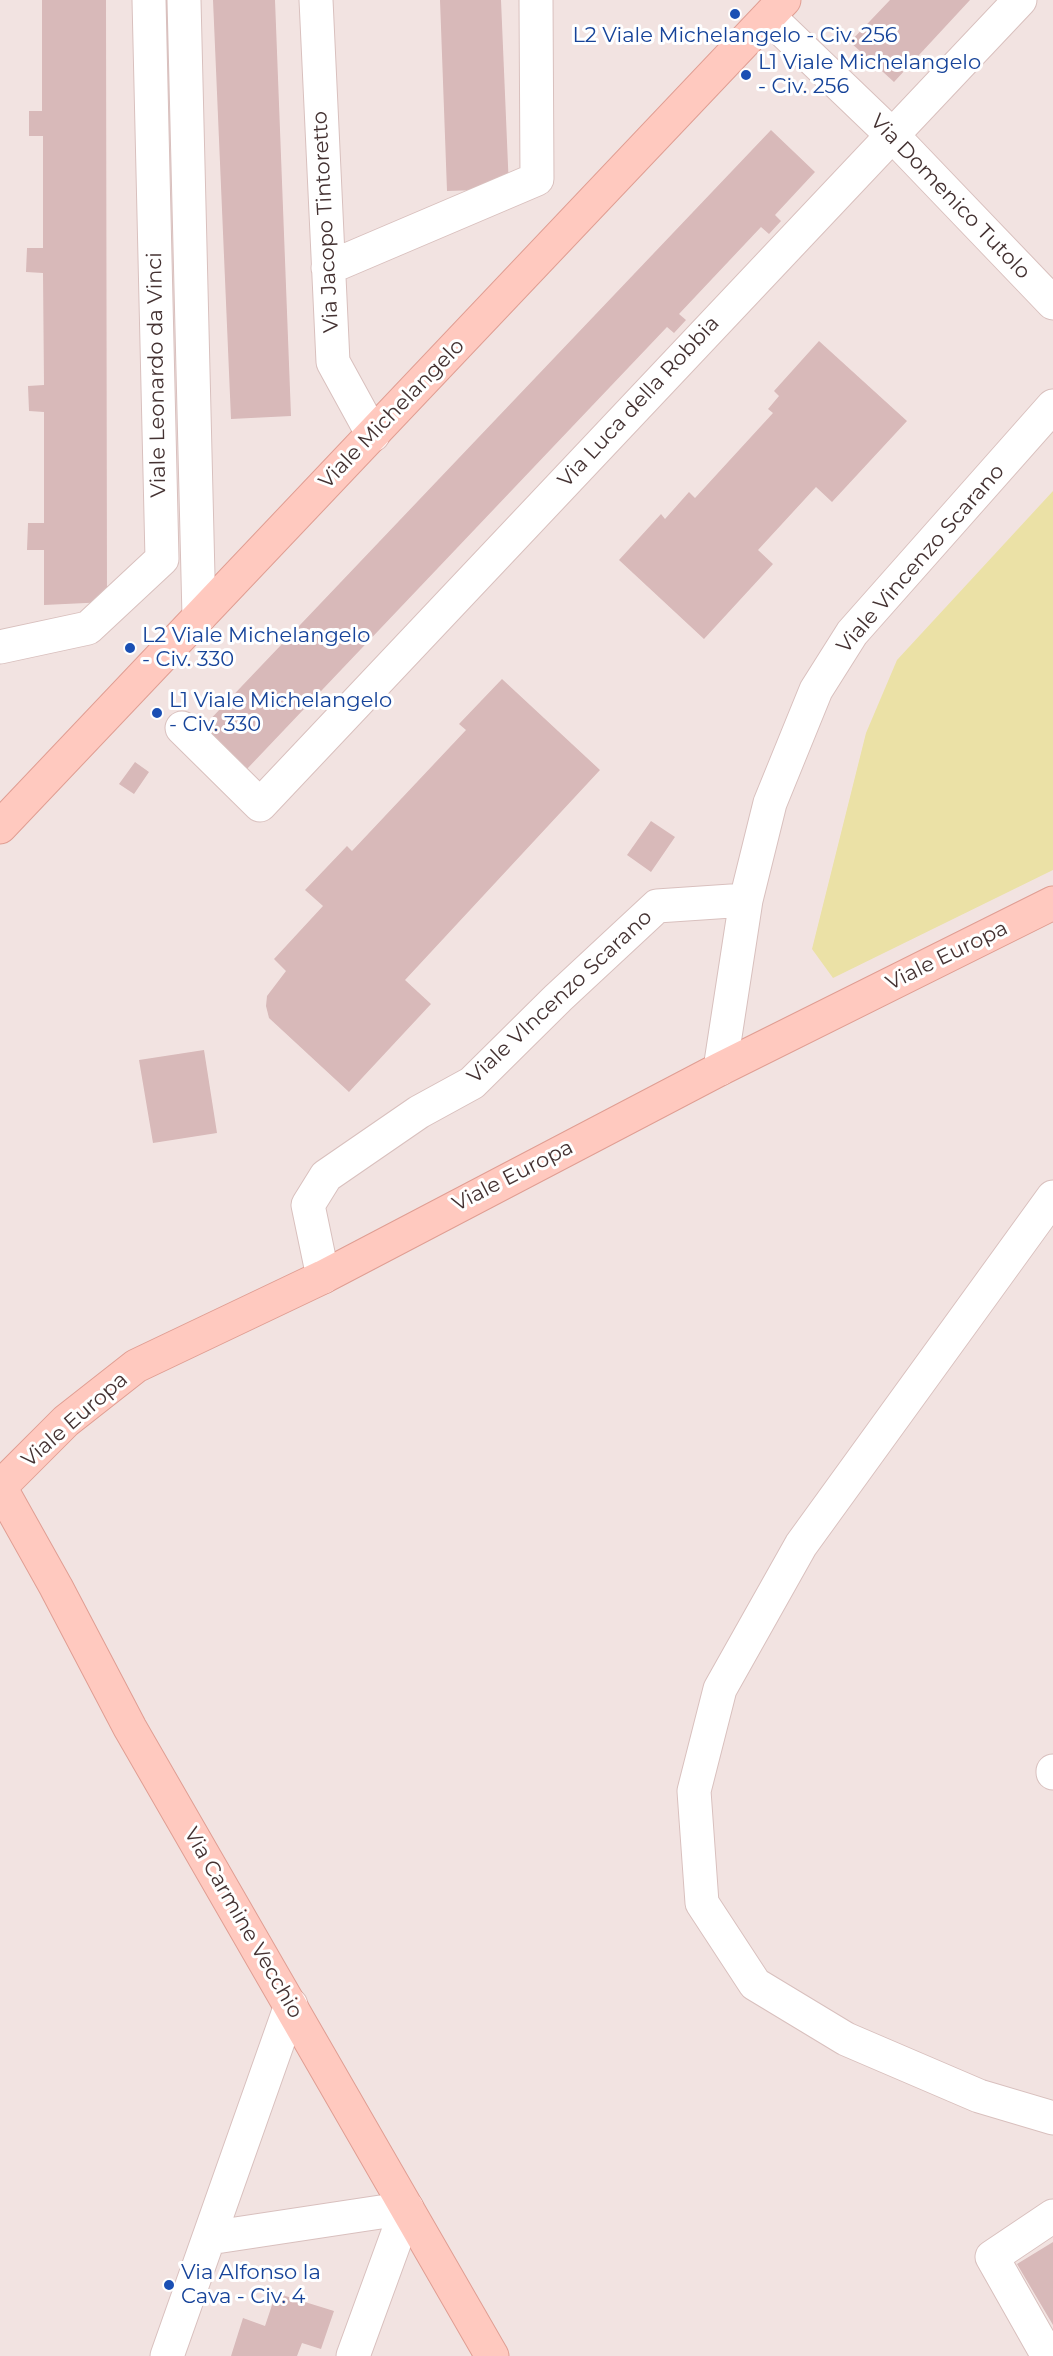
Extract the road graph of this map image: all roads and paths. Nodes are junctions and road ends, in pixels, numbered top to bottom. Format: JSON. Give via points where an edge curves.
{"nodes":[{"id":1,"x":148,"y":0,"type":"edge"},
{"id":2,"x":184,"y":0,"type":"edge"},
{"id":3,"x":316,"y":0,"type":"edge"},
{"id":4,"x":536,"y":0,"type":"edge"},
{"id":5,"x":1020,"y":0,"type":"edge"},
{"id":6,"x":777,"y":9,"type":"edge"},
{"id":7,"x":892,"y":135,"type":"junction"},
{"id":8,"x":328,"y":268,"type":"junction"},
{"id":9,"x":1053,"y":303,"type":"edge"},
{"id":10,"x":1053,"y":406,"type":"edge"},
{"id":11,"x":373,"y":435,"type":"junction"},
{"id":12,"x":199,"y":617,"type":"junction"},
{"id":13,"x":0,"y":647,"type":"edge"},
{"id":14,"x":182,"y":728,"type":"dead end"},
{"id":15,"x":0,"y":828,"type":"edge"},
{"id":16,"x":746,"y":900,"type":"junction"},
{"id":17,"x":1053,"y":903,"type":"edge"},
{"id":18,"x":720,"y":1069,"type":"junction"},
{"id":19,"x":1053,"y":1197,"type":"edge"},
{"id":20,"x":323,"y":1277,"type":"junction"},
{"id":21,"x":0,"y":1487,"type":"edge"},
{"id":22,"x":291,"y":2005,"type":"junction"},
{"id":23,"x":1053,"y":2118,"type":"edge"},
{"id":24,"x":407,"y":2208,"type":"junction"},
{"id":25,"x":1053,"y":2216,"type":"edge"},
{"id":26,"x":209,"y":2238,"type":"junction"},
{"id":27,"x":167,"y":2356,"type":"edge"},
{"id":28,"x":353,"y":2356,"type":"edge"},
{"id":29,"x":492,"y":2356,"type":"edge"},
{"id":30,"x":1048,"y":2356,"type":"edge"}],
"edges":[{"from":1,"to":13,"type":"street","name":"Viale Leonardo da Vinci","via":[[162,559],[88,628]]},
{"from":2,"to":12,"type":"street","name":"Viale Leonardo da Vinci"},
{"from":3,"to":8,"type":"street","name":"Via Jacopo Tintoretto"},
{"from":4,"to":8,"type":"street","via":[[537,179]]},
{"from":5,"to":7,"type":"street","name":"Via Luca della Robbia"},
{"from":6,"to":7,"type":"street","name":"Via Domenico Tutolo"},
{"from":6,"to":11,"type":"street","name":"Viale Michelangelo"},
{"from":7,"to":9,"type":"street","name":"Via Domenico Tutolo"},
{"from":7,"to":14,"type":"street","name":"Via Luca della Robbia","via":[[260,806]]},
{"from":8,"to":11,"type":"street","name":"Via Jacopo Tintoretto","via":[[333,362]]},
{"from":10,"to":16,"type":"street","name":"Viale Vincenzo Scarano","via":[[852,633],[816,690],[770,803]]},
{"from":11,"to":12,"type":"street","name":"Viale Michelangelo"},
{"from":12,"to":15,"type":"street","name":"Viale Michelangelo"},
{"from":16,"to":18,"type":"street","name":"Viale Vincenzo Scarano"},
{"from":16,"to":20,"type":"street","name":"Viale VIncenzo Scarano","via":[[657,906],[472,1083],[419,1112],[326,1176],[308,1205]]},
{"from":17,"to":18,"type":"street","name":"Viale Europa"},
{"from":18,"to":20,"type":"street","name":"Viale Europa"},
{"from":19,"to":23,"type":"street","via":[[801,1545],[720,1689],[694,1791],[702,1903],[755,1984],[846,2039],[979,2096]]},
{"from":20,"to":21,"type":"street","name":"Viale Europa","via":[[136,1366],[66,1421]]},
{"from":21,"to":22,"type":"street","name":"Via Carmine Vecchio","via":[[130,1728]]},
{"from":22,"to":24,"type":"street","name":"Via Carmine Vecchio"},
{"from":22,"to":26,"type":"street"},
{"from":24,"to":26,"type":"street"},
{"from":24,"to":28,"type":"street"},
{"from":24,"to":29,"type":"street","name":"Via Carmine Vecchio"},
{"from":25,"to":30,"type":"street","via":[[992,2257]]},
{"from":26,"to":27,"type":"street"}]}
